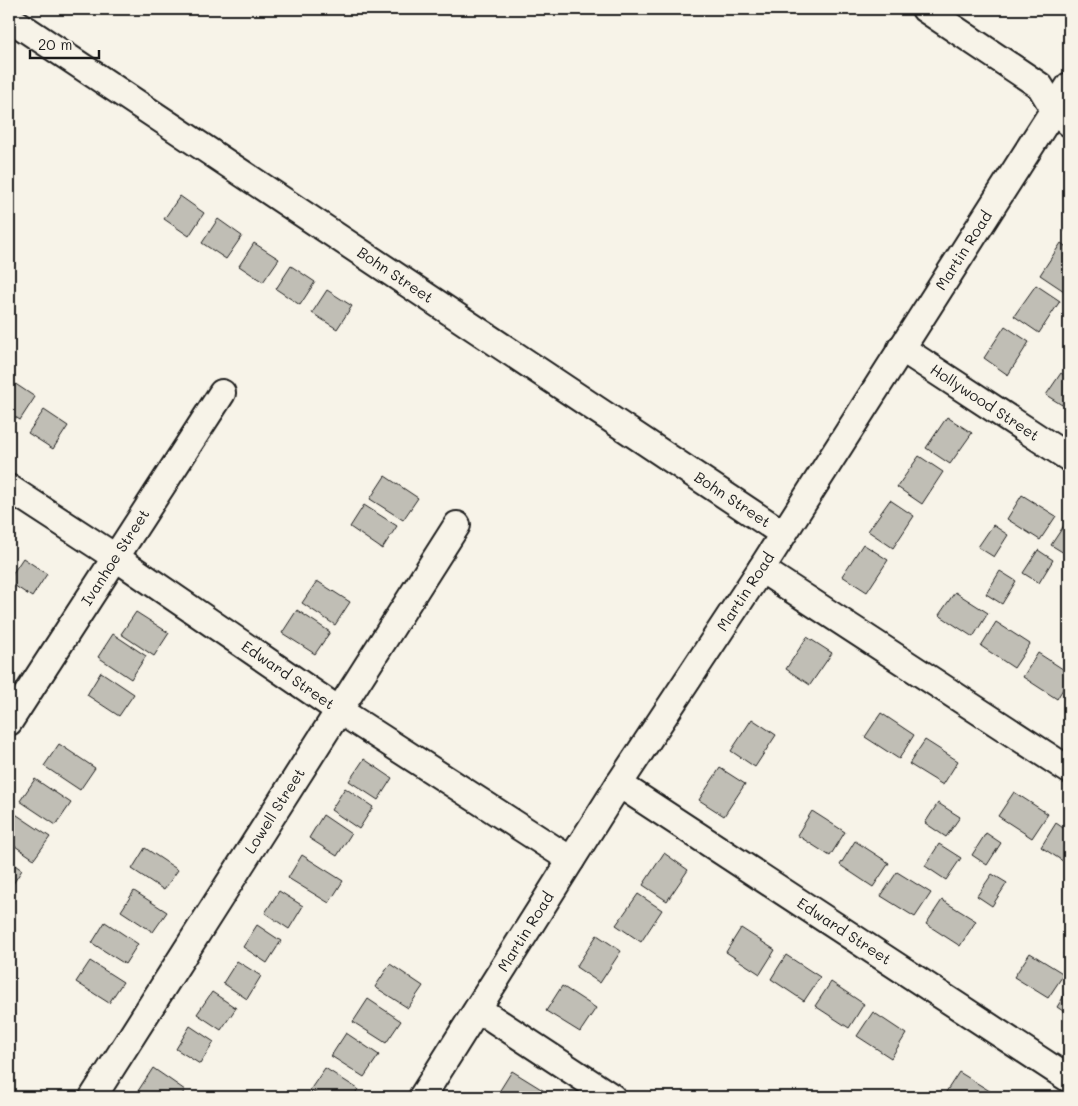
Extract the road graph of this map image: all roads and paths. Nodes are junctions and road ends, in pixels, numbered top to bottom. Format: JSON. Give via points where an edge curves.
{"nodes":[{"id":1,"x":925,"y":9,"type":"edge"},
{"id":2,"x":9,"y":18,"type":"edge"},
{"id":3,"x":1069,"y":86,"type":"edge"},
{"id":4,"x":1062,"y":116,"type":"edge"},
{"id":5,"x":901,"y":348,"type":"junction"},
{"id":6,"x":222,"y":393,"type":"dead end"},
{"id":7,"x":1069,"y":458,"type":"edge"},
{"id":8,"x":9,"y":488,"type":"edge"},
{"id":9,"x":457,"y":525,"type":"dead end"},
{"id":10,"x":782,"y":533,"type":"junction"},
{"id":11,"x":115,"y":557,"type":"junction"},
{"id":12,"x":760,"y":568,"type":"junction"},
{"id":13,"x":340,"y":711,"type":"junction"},
{"id":14,"x":9,"y":722,"type":"edge"},
{"id":15,"x":1069,"y":770,"type":"edge"},
{"id":16,"x":619,"y":784,"type":"junction"},
{"id":17,"x":571,"y":860,"type":"junction"},
{"id":18,"x":478,"y":1009,"type":"junction"},
{"id":19,"x":1069,"y":1079,"type":"edge"},
{"id":20,"x":93,"y":1097,"type":"edge"},
{"id":21,"x":422,"y":1097,"type":"edge"},
{"id":22,"x":612,"y":1097,"type":"edge"}],
"edges":[{"from":1,"to":4,"type":"street","via":[[1040,86]]},
{"from":2,"to":10,"type":"street","name":"Bohn Street"},
{"from":3,"to":4,"type":"street","name":"Martin Road"},
{"from":4,"to":5,"type":"street","name":"Martin Road"},
{"from":5,"to":7,"type":"street","name":"Hollywood Street"},
{"from":5,"to":10,"type":"street","name":"Martin Road"},
{"from":6,"to":11,"type":"street","name":"Ivanhoe Street"},
{"from":8,"to":11,"type":"street","name":"Edward Street"},
{"from":9,"to":13,"type":"street","name":"Lowell Street"},
{"from":10,"to":12,"type":"street","name":"Martin Road"},
{"from":11,"to":13,"type":"street","name":"Edward Street"},
{"from":11,"to":14,"type":"street","name":"Ivanhoe Street"},
{"from":12,"to":15,"type":"street"},
{"from":12,"to":16,"type":"street","name":"Martin Road"},
{"from":13,"to":17,"type":"street","name":"Edward Street"},
{"from":13,"to":20,"type":"street","name":"Lowell Street"},
{"from":16,"to":17,"type":"street","name":"Martin Road"},
{"from":16,"to":19,"type":"street","name":"Edward Street"},
{"from":17,"to":18,"type":"street","name":"Martin Road"},
{"from":18,"to":21,"type":"street","name":"Martin Road"},
{"from":18,"to":22,"type":"street"}]}
